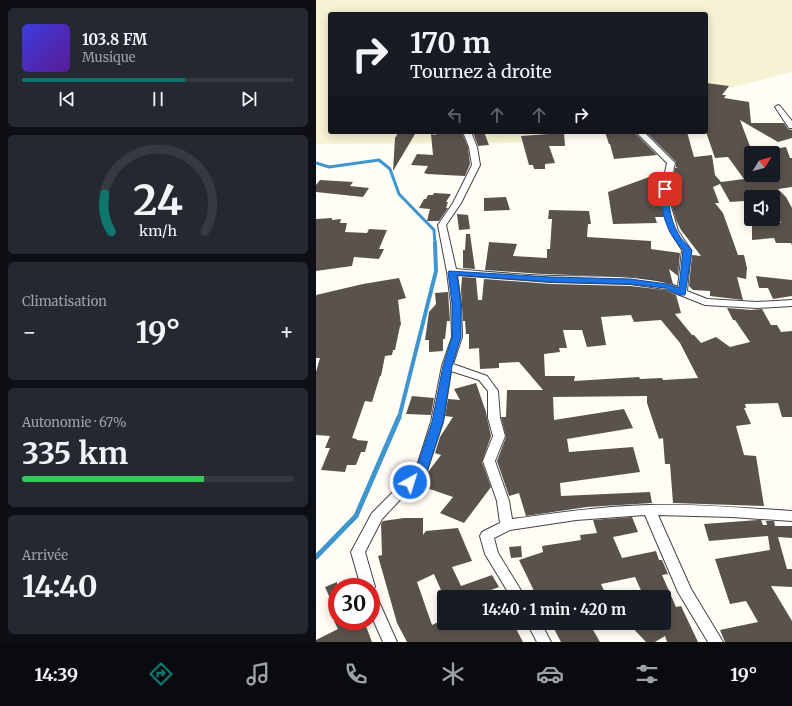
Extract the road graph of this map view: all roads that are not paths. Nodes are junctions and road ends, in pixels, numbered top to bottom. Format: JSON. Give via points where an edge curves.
{"nodes":[{"id":1,"x":778,"y":107,"type":"dead end"},
{"id":2,"x":792,"y":126,"type":"edge"},
{"id":3,"x":468,"y":134,"type":"edge"},
{"id":4,"x":642,"y":134,"type":"edge"},
{"id":5,"x":452,"y":272,"type":"junction"},
{"id":6,"x":682,"y":293,"type":"junction"},
{"id":7,"x":792,"y":303,"type":"edge"},
{"id":8,"x":447,"y":366,"type":"junction"},
{"id":9,"x":649,"y":510,"type":"junction"},
{"id":10,"x":792,"y":516,"type":"edge"},
{"id":11,"x":507,"y":525,"type":"junction"},
{"id":12,"x":365,"y":578,"type":"edge"},
{"id":13,"x":514,"y":590,"type":"edge"},
{"id":14,"x":380,"y":619,"type":"edge"},
{"id":15,"x":538,"y":630,"type":"edge"},
{"id":16,"x":390,"y":642,"type":"edge"},
{"id":17,"x":544,"y":642,"type":"edge"},
{"id":18,"x":716,"y":642,"type":"edge"}],
"edges":[{"from":1,"to":2,"type":"street"},
{"from":3,"to":5,"type":"street","via":[[476,165],[457,203],[442,225]]},
{"from":4,"to":6,"type":"street","via":[[671,163],[664,198],[670,225],[677,239],[688,250]]},
{"from":5,"to":6,"type":"street","via":[[630,282],[667,286]]},
{"from":5,"to":8,"type":"street","via":[[456,304],[456,337]]},
{"from":6,"to":7,"type":"street","via":[[705,302],[757,306]]},
{"from":8,"to":11,"type":"street","via":[[483,378],[493,391],[494,418],[499,436],[489,461],[503,501]]},
{"from":8,"to":12,"type":"street","via":[[438,422],[421,471],[377,516],[358,552]]},
{"from":9,"to":10,"type":"street"},
{"from":9,"to":11,"type":"street","via":[[576,515]]},
{"from":9,"to":18,"type":"street","via":[[686,592]]},
{"from":11,"to":13,"type":"street","via":[[487,536],[492,554]]},
{"from":14,"to":16,"type":"street"},
{"from":15,"to":17,"type":"street"}]}
